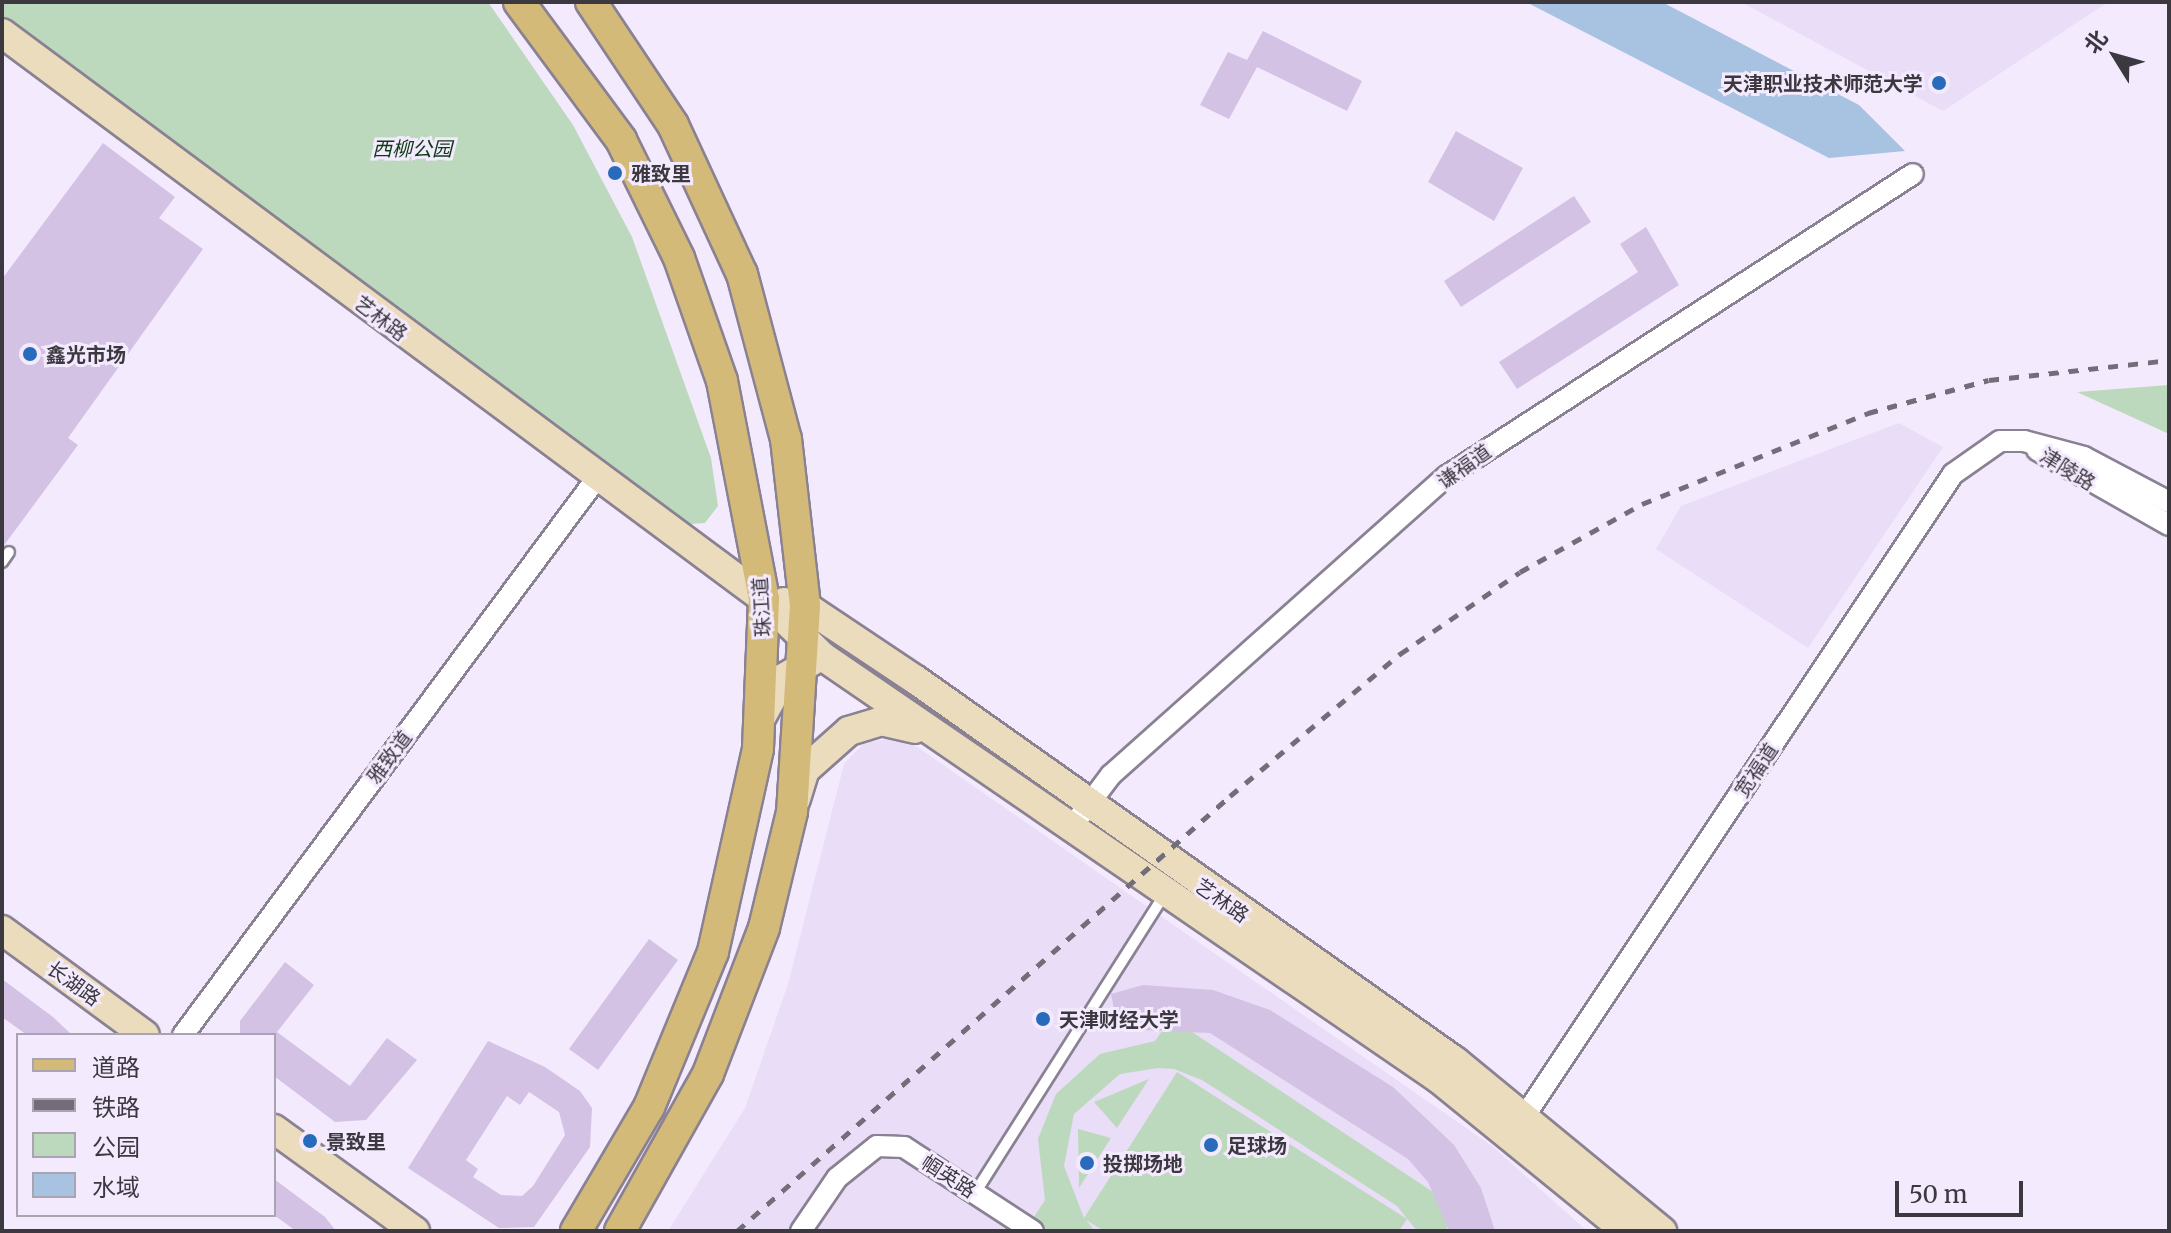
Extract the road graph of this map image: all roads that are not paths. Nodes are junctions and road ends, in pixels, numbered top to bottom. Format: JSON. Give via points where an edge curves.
{"nodes":[{"id":1,"x":519,"y":2,"type":"edge"},
{"id":2,"x":591,"y":2,"type":"edge"},
{"id":3,"x":2,"y":33,"type":"edge"},
{"id":4,"x":1913,"y":174,"type":"dead end"},
{"id":5,"x":2024,"y":441,"type":"junction"},
{"id":6,"x":596,"y":479,"type":"junction"},
{"id":7,"x":2169,"y":502,"type":"edge"},
{"id":8,"x":2169,"y":525,"type":"edge"},
{"id":9,"x":9,"y":552,"type":"dead end"},
{"id":10,"x":2,"y":562,"type":"edge"},
{"id":11,"x":764,"y":599,"type":"junction"},
{"id":12,"x":805,"y":606,"type":"junction"},
{"id":13,"x":811,"y":653,"type":"junction"},
{"id":14,"x":916,"y":680,"type":"junction"},
{"id":15,"x":762,"y":716,"type":"junction"},
{"id":16,"x":941,"y":741,"type":"junction"},
{"id":17,"x":792,"y":812,"type":"junction"},
{"id":18,"x":1079,"y":817,"type":"junction"},
{"id":19,"x":1169,"y":889,"type":"junction"},
{"id":20,"x":2,"y":930,"type":"edge"},
{"id":21,"x":2,"y":943,"type":"edge"},
{"id":22,"x":126,"y":1033,"type":"edge"},
{"id":23,"x":142,"y":1033,"type":"edge"},
{"id":24,"x":184,"y":1033,"type":"edge"},
{"id":25,"x":1520,"y":1124,"type":"junction"},
{"id":26,"x":276,"y":1130,"type":"edge"},
{"id":27,"x":276,"y":1141,"type":"edge"},
{"id":28,"x":975,"y":1193,"type":"junction"},
{"id":29,"x":399,"y":1231,"type":"edge"},
{"id":30,"x":415,"y":1231,"type":"edge"},
{"id":31,"x":576,"y":1231,"type":"edge"},
{"id":32,"x":620,"y":1231,"type":"edge"},
{"id":33,"x":801,"y":1231,"type":"edge"},
{"id":34,"x":1033,"y":1231,"type":"edge"},
{"id":35,"x":1626,"y":1231,"type":"edge"},
{"id":36,"x":1662,"y":1231,"type":"edge"}],
"edges":[{"from":1,"to":11,"type":"main road","name":"珠江道","via":[[621,140],[679,258],[722,381]]},
{"from":2,"to":12,"type":"main road","via":[[673,125],[742,274],[786,439]]},
{"from":3,"to":6,"type":"street","name":"艺林路"},
{"from":4,"to":18,"type":"street","name":"谦福道","via":[[1447,476],[1133,755]]},
{"from":5,"to":7,"type":"street","name":"津陵路","via":[[2084,457]]},
{"from":5,"to":8,"type":"street","name":"津陵路"},
{"from":5,"to":25,"type":"street","name":"宽福道","via":[[2000,441],[1953,474]]},
{"from":6,"to":11,"type":"street","name":"艺林路"},
{"from":6,"to":24,"type":"street","name":"雅致道"},
{"from":9,"to":10,"type":"lane"},
{"from":11,"to":12,"type":"street","name":"艺林路"},
{"from":11,"to":13,"type":"street","name":"艺林路"},
{"from":11,"to":15,"type":"main road","name":"珠江道"},
{"from":12,"to":13,"type":"main road"},
{"from":12,"to":14,"type":"street","name":"艺林路"},
{"from":13,"to":14,"type":"street","via":[[860,657]]},
{"from":13,"to":15,"type":"street","via":[[783,678]]},
{"from":13,"to":16,"type":"street","name":"艺林路"},
{"from":13,"to":17,"type":"main road"},
{"from":14,"to":18,"type":"street","name":"艺林路"},
{"from":15,"to":31,"type":"main road","name":"珠江道","via":[[741,847],[700,993],[649,1107]]},
{"from":16,"to":17,"type":"street","via":[[881,721],[849,731],[805,770]]},
{"from":16,"to":18,"type":"street","name":"艺林路"},
{"from":17,"to":32,"type":"main road","via":[[733,1019]]},
{"from":18,"to":19,"type":"street","name":"艺林路"},
{"from":18,"to":25,"type":"street","name":"艺林路"},
{"from":19,"to":25,"type":"street","name":"艺林路"},
{"from":19,"to":28,"type":"lane"},
{"from":20,"to":23,"type":"street","name":"长湖路"},
{"from":21,"to":22,"type":"street","name":"长湖路"},
{"from":25,"to":35,"type":"street","name":"艺林路"},
{"from":25,"to":36,"type":"street","name":"艺林路"},
{"from":26,"to":30,"type":"street"},
{"from":27,"to":29,"type":"street"},
{"from":28,"to":33,"type":"street","name":"帼英路","via":[[904,1147],[877,1146],[837,1178]]},
{"from":28,"to":34,"type":"street","name":"帼英路"}]}
